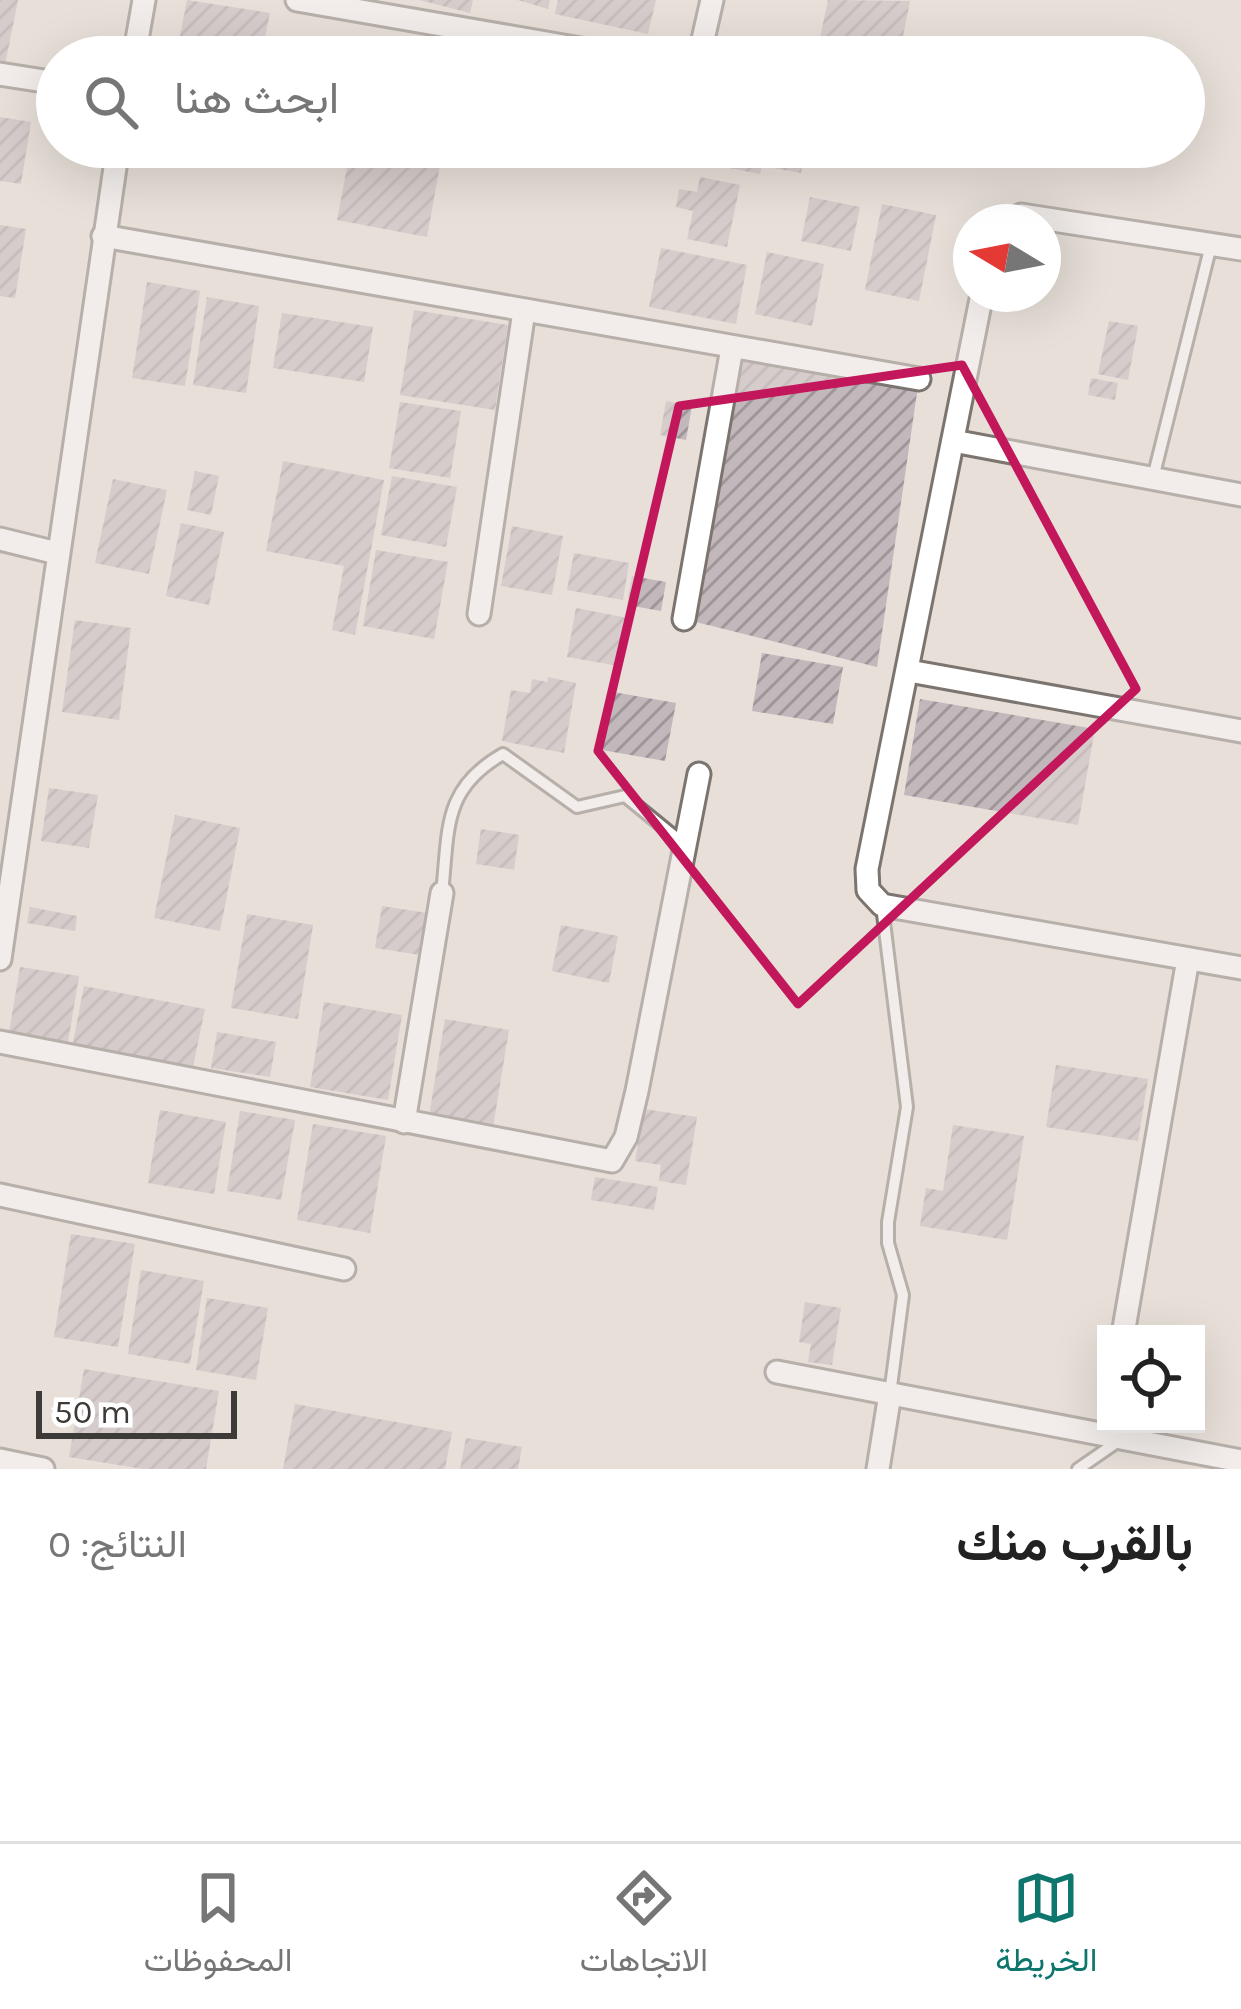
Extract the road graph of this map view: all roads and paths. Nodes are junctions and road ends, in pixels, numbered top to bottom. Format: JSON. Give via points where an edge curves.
{"nodes":[{"id":1,"x":144,"y":0,"type":"edge"},
{"id":2,"x":297,"y":0,"type":"edge"},
{"id":3,"x":712,"y":0,"type":"edge"},
{"id":4,"x":138,"y":36,"type":"edge"},
{"id":5,"x":505,"y":36,"type":"edge"},
{"id":6,"x":704,"y":36,"type":"edge"},
{"id":7,"x":0,"y":74,"type":"edge"},
{"id":8,"x":36,"y":80,"type":"edge"},
{"id":9,"x":115,"y":168,"type":"edge"},
{"id":10,"x":1061,"y":220,"type":"edge"},
{"id":11,"x":104,"y":236,"type":"junction"},
{"id":12,"x":1211,"y":244,"type":"junction"},
{"id":13,"x":1241,"y":250,"type":"edge"},
{"id":14,"x":524,"y":311,"type":"junction"},
{"id":15,"x":978,"y":312,"type":"edge"},
{"id":16,"x":732,"y":348,"type":"junction"},
{"id":17,"x":919,"y":379,"type":"dead end"},
{"id":18,"x":953,"y":441,"type":"junction"},
{"id":19,"x":1153,"y":478,"type":"junction"},
{"id":20,"x":1241,"y":495,"type":"edge"},
{"id":21,"x":0,"y":539,"type":"edge"},
{"id":22,"x":57,"y":553,"type":"junction"},
{"id":23,"x":479,"y":614,"type":"dead end"},
{"id":24,"x":684,"y":619,"type":"dead end"},
{"id":25,"x":909,"y":671,"type":"junction"},
{"id":26,"x":1241,"y":731,"type":"edge"},
{"id":27,"x":699,"y":774,"type":"dead end"},
{"id":28,"x":688,"y":848,"type":"junction"},
{"id":29,"x":442,"y":893,"type":"joint"},
{"id":30,"x":882,"y":905,"type":"junction"},
{"id":31,"x":0,"y":959,"type":"edge"},
{"id":32,"x":1188,"y":959,"type":"junction"},
{"id":33,"x":1241,"y":968,"type":"edge"},
{"id":34,"x":0,"y":1042,"type":"edge"},
{"id":35,"x":404,"y":1122,"type":"junction"},
{"id":36,"x":0,"y":1195,"type":"edge"},
{"id":37,"x":344,"y":1269,"type":"dead end"},
{"id":38,"x":1125,"y":1325,"type":"edge"},
{"id":39,"x":777,"y":1372,"type":"dead end"},
{"id":40,"x":890,"y":1394,"type":"junction"},
{"id":41,"x":1097,"y":1429,"type":"edge"},
{"id":42,"x":1111,"y":1433,"type":"edge"},
{"id":43,"x":1116,"y":1433,"type":"edge"},
{"id":44,"x":0,"y":1460,"type":"edge"},
{"id":45,"x":1241,"y":1461,"type":"edge"},
{"id":46,"x":44,"y":1469,"type":"edge"},
{"id":47,"x":878,"y":1469,"type":"edge"},
{"id":48,"x":1078,"y":1469,"type":"edge"}],
"edges":[{"from":1,"to":4,"type":"street"},
{"from":2,"to":5,"type":"street"},
{"from":3,"to":6,"type":"street"},
{"from":7,"to":8,"type":"street"},
{"from":9,"to":11,"type":"street"},
{"from":10,"to":12,"type":"street"},
{"from":11,"to":14,"type":"street"},
{"from":11,"to":22,"type":"street"},
{"from":12,"to":13,"type":"street"},
{"from":12,"to":19,"type":"lane"},
{"from":14,"to":16,"type":"street"},
{"from":14,"to":23,"type":"street"},
{"from":15,"to":18,"type":"street"},
{"from":16,"to":17,"type":"street"},
{"from":16,"to":24,"type":"street"},
{"from":18,"to":19,"type":"street"},
{"from":18,"to":25,"type":"street"},
{"from":19,"to":20,"type":"street"},
{"from":21,"to":22,"type":"street"},
{"from":22,"to":31,"type":"street"},
{"from":25,"to":26,"type":"street"},
{"from":25,"to":30,"type":"street","via":[[867,868],[868,890]]},
{"from":27,"to":28,"type":"street"},
{"from":28,"to":29,"type":"lane","via":[[625,796],[577,807],[503,754],[458,791]]},
{"from":28,"to":35,"type":"street","via":[[626,1137],[612,1161]]},
{"from":29,"to":35,"type":"street"},
{"from":30,"to":32,"type":"street"},
{"from":30,"to":40,"type":"lane","via":[[907,1107],[888,1222],[903,1295]]},
{"from":32,"to":33,"type":"street"},
{"from":32,"to":38,"type":"street"},
{"from":34,"to":35,"type":"street"},
{"from":36,"to":37,"type":"street"},
{"from":39,"to":40,"type":"street"},
{"from":40,"to":41,"type":"street"},
{"from":40,"to":47,"type":"street"},
{"from":42,"to":48,"type":"lane"},
{"from":43,"to":45,"type":"street"},
{"from":44,"to":46,"type":"street"}]}
